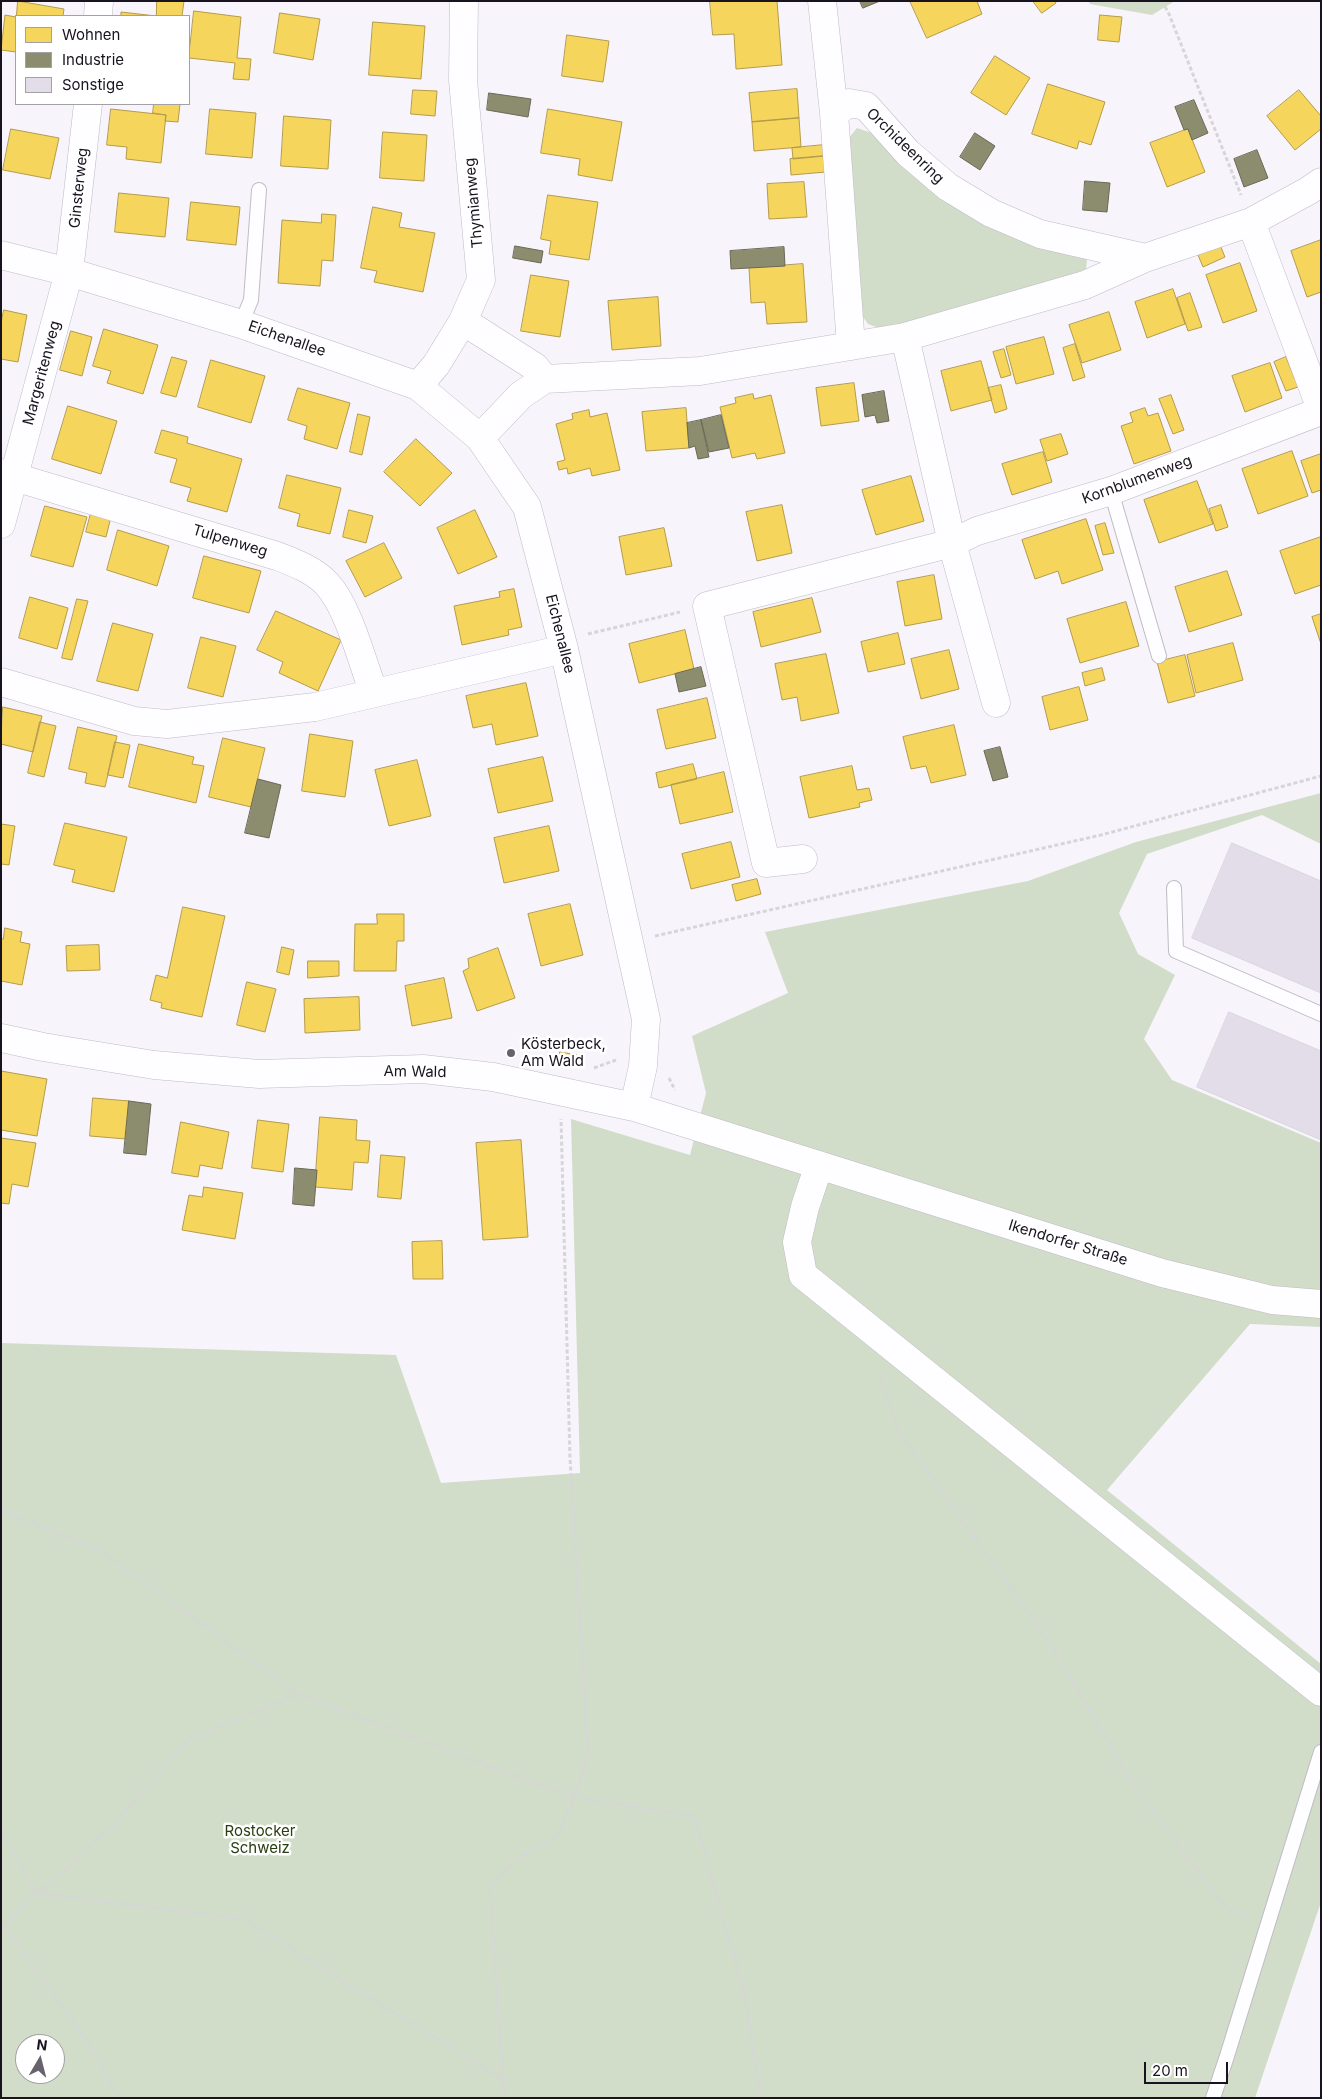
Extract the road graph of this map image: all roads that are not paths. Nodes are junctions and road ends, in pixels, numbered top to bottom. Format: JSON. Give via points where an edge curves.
{"nodes":[{"id":1,"x":99,"y":1,"type":"edge"},
{"id":2,"x":464,"y":1,"type":"edge"},
{"id":3,"x":822,"y":1,"type":"edge"},
{"id":4,"x":98,"y":15,"type":"edge"},
{"id":5,"x":88,"y":105,"type":"edge"},
{"id":6,"x":834,"y":113,"type":"junction"},
{"id":7,"x":1321,"y":182,"type":"edge"},
{"id":8,"x":259,"y":190,"type":"dead end"},
{"id":9,"x":1251,"y":222,"type":"junction"},
{"id":10,"x":1,"y":255,"type":"edge"},
{"id":11,"x":1145,"y":258,"type":"junction"},
{"id":12,"x":69,"y":272,"type":"junction"},
{"id":13,"x":463,"y":321,"type":"junction"},
{"id":14,"x":242,"y":324,"type":"junction"},
{"id":15,"x":905,"y":337,"type":"junction"},
{"id":16,"x":851,"y":346,"type":"junction"},
{"id":17,"x":546,"y":379,"type":"junction"},
{"id":18,"x":418,"y":386,"type":"junction"},
{"id":19,"x":1321,"y":410,"type":"edge"},
{"id":20,"x":480,"y":438,"type":"junction"},
{"id":21,"x":8,"y":474,"type":"edge"},
{"id":22,"x":1111,"y":491,"type":"junction"},
{"id":23,"x":1,"y":524,"type":"edge"},
{"id":24,"x":952,"y":543,"type":"junction"},
{"id":25,"x":564,"y":649,"type":"junction"},
{"id":26,"x":1159,"y":656,"type":"dead end"},
{"id":27,"x":1,"y":682,"type":"edge"},
{"id":28,"x":374,"y":693,"type":"junction"},
{"id":29,"x":996,"y":704,"type":"dead end"},
{"id":30,"x":803,"y":859,"type":"dead end"},
{"id":31,"x":1174,"y":888,"type":"dead end"},
{"id":32,"x":1321,"y":1014,"type":"edge"},
{"id":33,"x":1,"y":1038,"type":"edge"},
{"id":34,"x":634,"y":1107,"type":"junction"},
{"id":35,"x":819,"y":1165,"type":"junction"},
{"id":36,"x":1321,"y":1304,"type":"edge"},
{"id":37,"x":1321,"y":1692,"type":"edge"},
{"id":38,"x":1321,"y":1752,"type":"edge"},
{"id":39,"x":1213,"y":2098,"type":"edge"}],
"edges":[{"from":1,"to":4,"type":"street"},
{"from":2,"to":13,"type":"street","name":"Thymianweg","via":[[463,80],[481,280]]},
{"from":3,"to":6,"type":"street"},
{"from":5,"to":12,"type":"street","name":"Ginsterweg"},
{"from":6,"to":11,"type":"street","name":"Orchideenring","via":[[849,103],[866,106],[908,152],[948,187],[991,213],[1040,234]]},
{"from":6,"to":16,"type":"street"},
{"from":7,"to":9,"type":"street"},
{"from":8,"to":14,"type":"lane","name":"Eichenallee","via":[[251,300]]},
{"from":9,"to":11,"type":"street"},
{"from":9,"to":19,"type":"street","name":"Kornblumenweg"},
{"from":10,"to":12,"type":"street","name":"Eichenallee"},
{"from":11,"to":15,"type":"street","via":[[1085,285]]},
{"from":12,"to":14,"type":"street","name":"Eichenallee"},
{"from":12,"to":21,"type":"street","name":"Margeritenweg"},
{"from":13,"to":17,"type":"street","via":[[535,367]]},
{"from":13,"to":18,"type":"street","name":"Thymianweg","via":[[436,365]]},
{"from":14,"to":18,"type":"street","name":"Eichenallee"},
{"from":15,"to":16,"type":"street"},
{"from":15,"to":24,"type":"street"},
{"from":16,"to":17,"type":"street","via":[[700,371]]},
{"from":17,"to":20,"type":"street","via":[[521,395]]},
{"from":18,"to":20,"type":"street","name":"Eichenallee"},
{"from":19,"to":22,"type":"street","name":"Kornblumenweg"},
{"from":20,"to":25,"type":"street","name":"Eichenallee","via":[[527,507]]},
{"from":21,"to":23,"type":"street","name":"Margeritenweg"},
{"from":21,"to":28,"type":"street","name":"Tulpenweg","via":[[278,556],[305,568],[327,584],[343,608]]},
{"from":22,"to":24,"type":"street","name":"Kornblumenweg","via":[[977,531]]},
{"from":22,"to":26,"type":"lane"},
{"from":24,"to":29,"type":"street"},
{"from":24,"to":30,"type":"street","name":"Kornblumenweg","via":[[707,606],[766,863]]},
{"from":25,"to":28,"type":"street"},
{"from":25,"to":34,"type":"street","name":"Eichenallee","via":[[646,1020],[643,1066]]},
{"from":27,"to":28,"type":"street","via":[[134,721],[167,724],[315,707]]},
{"from":31,"to":32,"type":"lane","via":[[1176,951]]},
{"from":33,"to":34,"type":"street","name":"Am Wald","via":[[154,1065],[259,1074],[423,1069],[493,1077]]},
{"from":34,"to":35,"type":"street","name":"Am Wald"},
{"from":35,"to":36,"type":"street","name":"Ikendorfer Straße","via":[[1162,1273],[1272,1300]]},
{"from":35,"to":37,"type":"street","via":[[797,1242],[803,1275]]},
{"from":38,"to":39,"type":"lane"}]}
